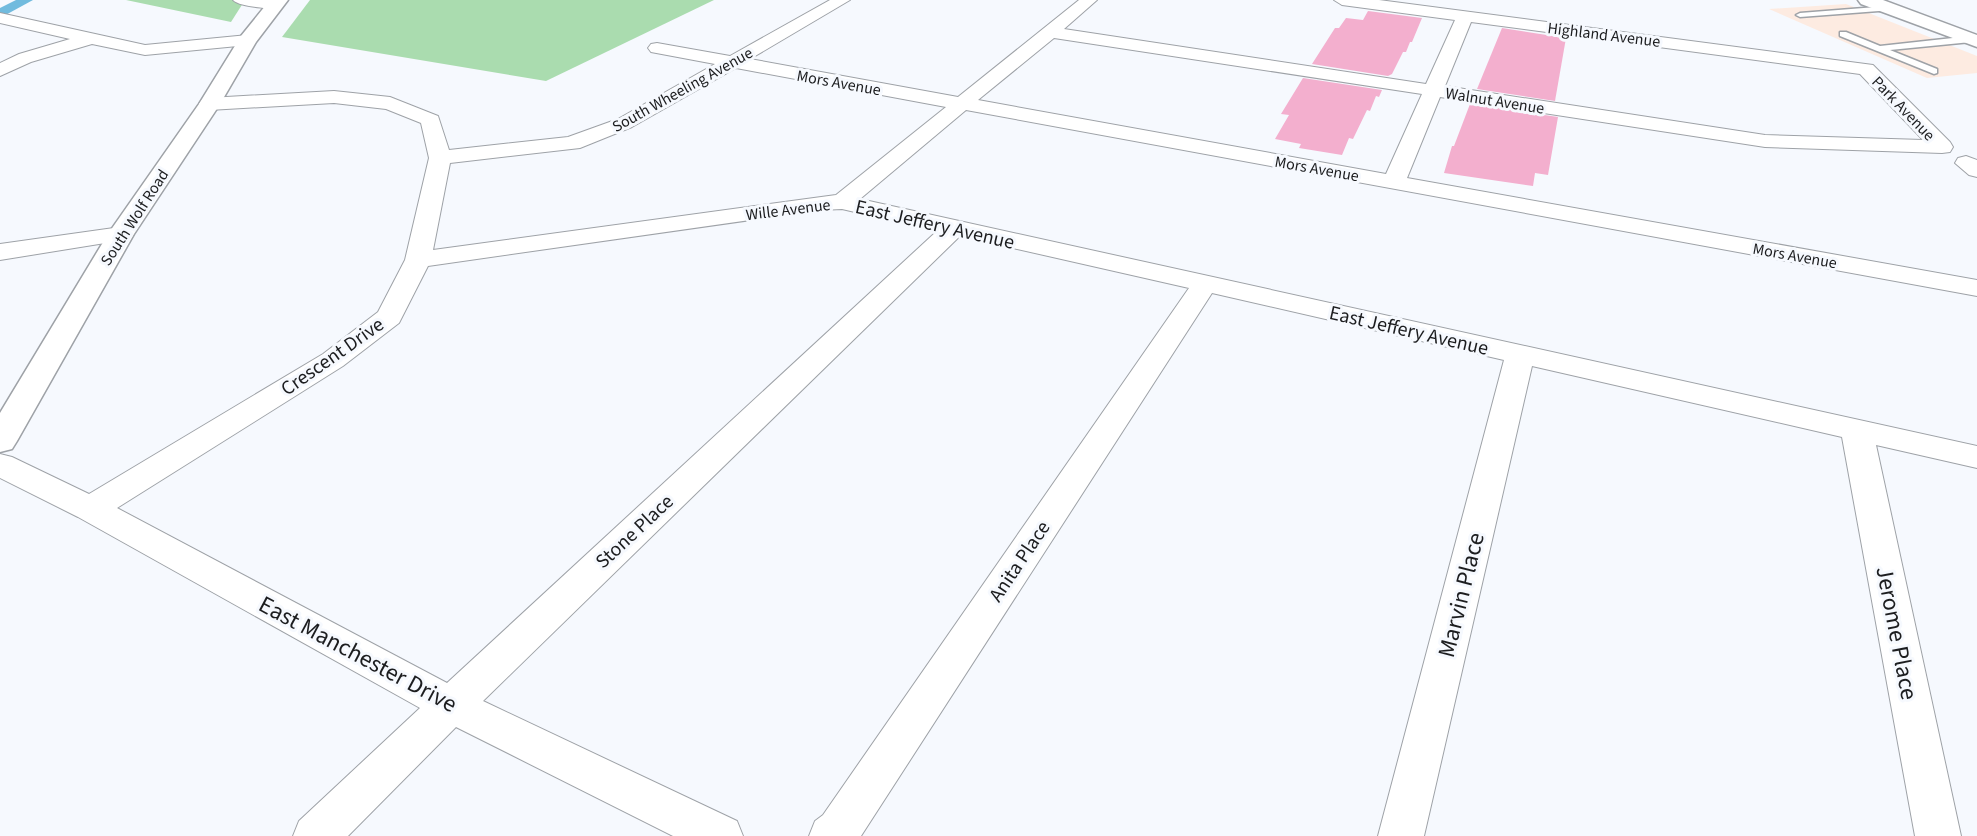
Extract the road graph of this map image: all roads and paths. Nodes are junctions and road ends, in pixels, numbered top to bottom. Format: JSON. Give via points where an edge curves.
{"nodes":[{"id":1,"x":242,"y":0,"type":"edge"},
{"id":2,"x":842,"y":0,"type":"edge"},
{"id":3,"x":1089,"y":0,"type":"edge"},
{"id":4,"x":1342,"y":0,"type":"edge"},
{"id":5,"x":1867,"y":0,"type":"edge"},
{"id":6,"x":277,"y":3,"type":"edge"},
{"id":7,"x":1890,"y":8,"type":"junction"},
{"id":8,"x":1800,"y":15,"type":"dead end"},
{"id":9,"x":1465,"y":16,"type":"junction"},
{"id":10,"x":9,"y":20,"type":"edge"},
{"id":11,"x":1050,"y":32,"type":"junction"},
{"id":12,"x":1843,"y":34,"type":"dead end"},
{"id":13,"x":89,"y":39,"type":"junction"},
{"id":14,"x":249,"y":40,"type":"junction"},
{"id":15,"x":1974,"y":40,"type":"edge"},
{"id":16,"x":657,"y":48,"type":"dead end"},
{"id":17,"x":1880,"y":48,"type":"junction"},
{"id":18,"x":732,"y":62,"type":"junction"},
{"id":19,"x":1866,"y":69,"type":"joint"},
{"id":20,"x":0,"y":70,"type":"edge"},
{"id":21,"x":1934,"y":70,"type":"dead end"},
{"id":22,"x":1435,"y":91,"type":"junction"},
{"id":23,"x":209,"y":104,"type":"junction"},
{"id":24,"x":962,"y":104,"type":"junction"},
{"id":25,"x":1942,"y":147,"type":"joint"},
{"id":26,"x":441,"y":158,"type":"junction"},
{"id":27,"x":1394,"y":183,"type":"junction"},
{"id":28,"x":842,"y":202,"type":"junction"},
{"id":29,"x":954,"y":228,"type":"junction"},
{"id":30,"x":121,"y":234,"type":"junction"},
{"id":31,"x":0,"y":252,"type":"edge"},
{"id":32,"x":418,"y":260,"type":"junction"},
{"id":33,"x":1205,"y":284,"type":"junction"},
{"id":34,"x":1977,"y":288,"type":"edge"},
{"id":35,"x":1520,"y":355,"type":"junction"},
{"id":36,"x":1857,"y":430,"type":"junction"},
{"id":37,"x":0,"y":441,"type":"edge"},
{"id":38,"x":1977,"y":458,"type":"edge"},
{"id":39,"x":0,"y":465,"type":"edge"},
{"id":40,"x":90,"y":509,"type":"junction"},
{"id":41,"x":451,"y":705,"type":"junction"},
{"id":42,"x":316,"y":836,"type":"edge"},
{"id":43,"x":720,"y":836,"type":"edge"},
{"id":44,"x":832,"y":836,"type":"edge"},
{"id":45,"x":1401,"y":836,"type":"edge"},
{"id":46,"x":1938,"y":836,"type":"edge"}],
"edges":[{"from":1,"to":6,"type":"street"},
{"from":2,"to":18,"type":"street","name":"South Wheeling Avenue"},
{"from":3,"to":11,"type":"street","name":"Wille Avenue"},
{"from":4,"to":9,"type":"street","name":"Highland Avenue"},
{"from":5,"to":7,"type":"main road"},
{"from":6,"to":14,"type":"main road","name":"South Wolf Road"},
{"from":7,"to":8,"type":"lane"},
{"from":7,"to":15,"type":"main road"},
{"from":9,"to":19,"type":"street","name":"Highland Avenue"},
{"from":9,"to":22,"type":"street"},
{"from":10,"to":13,"type":"street"},
{"from":11,"to":22,"type":"street","name":"Walnut Avenue"},
{"from":11,"to":24,"type":"street","name":"Wille Avenue"},
{"from":12,"to":17,"type":"lane"},
{"from":13,"to":14,"type":"street","via":[[145,50]]},
{"from":13,"to":20,"type":"street","via":[[25,58]]},
{"from":14,"to":23,"type":"main road","name":"South Wolf Road"},
{"from":15,"to":17,"type":"lane"},
{"from":16,"to":18,"type":"street","name":"Mors Avenue"},
{"from":17,"to":21,"type":"lane"},
{"from":18,"to":24,"type":"street","name":"Mors Avenue"},
{"from":18,"to":26,"type":"street","name":"South Wheeling Avenue","via":[[625,123],[572,143]]},
{"from":19,"to":25,"type":"street","name":"Park Avenue"},
{"from":22,"to":25,"type":"street","name":"Walnut Avenue","via":[[1765,141]]},
{"from":22,"to":27,"type":"street"},
{"from":23,"to":26,"type":"street","name":"Crescent Drive","via":[[334,97],[390,102],[431,120]]},
{"from":23,"to":30,"type":"main road","name":"South Wolf Road"},
{"from":24,"to":27,"type":"street","name":"Mors Avenue"},
{"from":24,"to":28,"type":"street","name":"Wille Avenue"},
{"from":26,"to":32,"type":"street","name":"Crescent Drive"},
{"from":27,"to":34,"type":"street","name":"Mors Avenue"},
{"from":28,"to":29,"type":"street","name":"East Jeffery Avenue"},
{"from":28,"to":32,"type":"street","name":"Wille Avenue"},
{"from":29,"to":33,"type":"street","name":"East Jeffery Avenue"},
{"from":29,"to":41,"type":"street","name":"Stone Place"},
{"from":30,"to":31,"type":"street"},
{"from":30,"to":37,"type":"main road","name":"South Wolf Road"},
{"from":32,"to":40,"type":"street","name":"Crescent Drive","via":[[389,317],[342,353]]},
{"from":33,"to":35,"type":"street","name":"East Jeffery Avenue"},
{"from":33,"to":44,"type":"street","name":"Anita Place"},
{"from":35,"to":36,"type":"street","name":"East Jeffery Avenue"},
{"from":35,"to":45,"type":"street","name":"Marvin Place"},
{"from":36,"to":38,"type":"street","name":"East Jeffery Avenue"},
{"from":36,"to":46,"type":"street","name":"Jerome Place"},
{"from":39,"to":40,"type":"street","name":"East Manchester Drive"},
{"from":40,"to":41,"type":"street","name":"East Manchester Drive"},
{"from":41,"to":42,"type":"street","name":"Stone Place"},
{"from":41,"to":43,"type":"street","name":"East Manchester Drive"}]}
